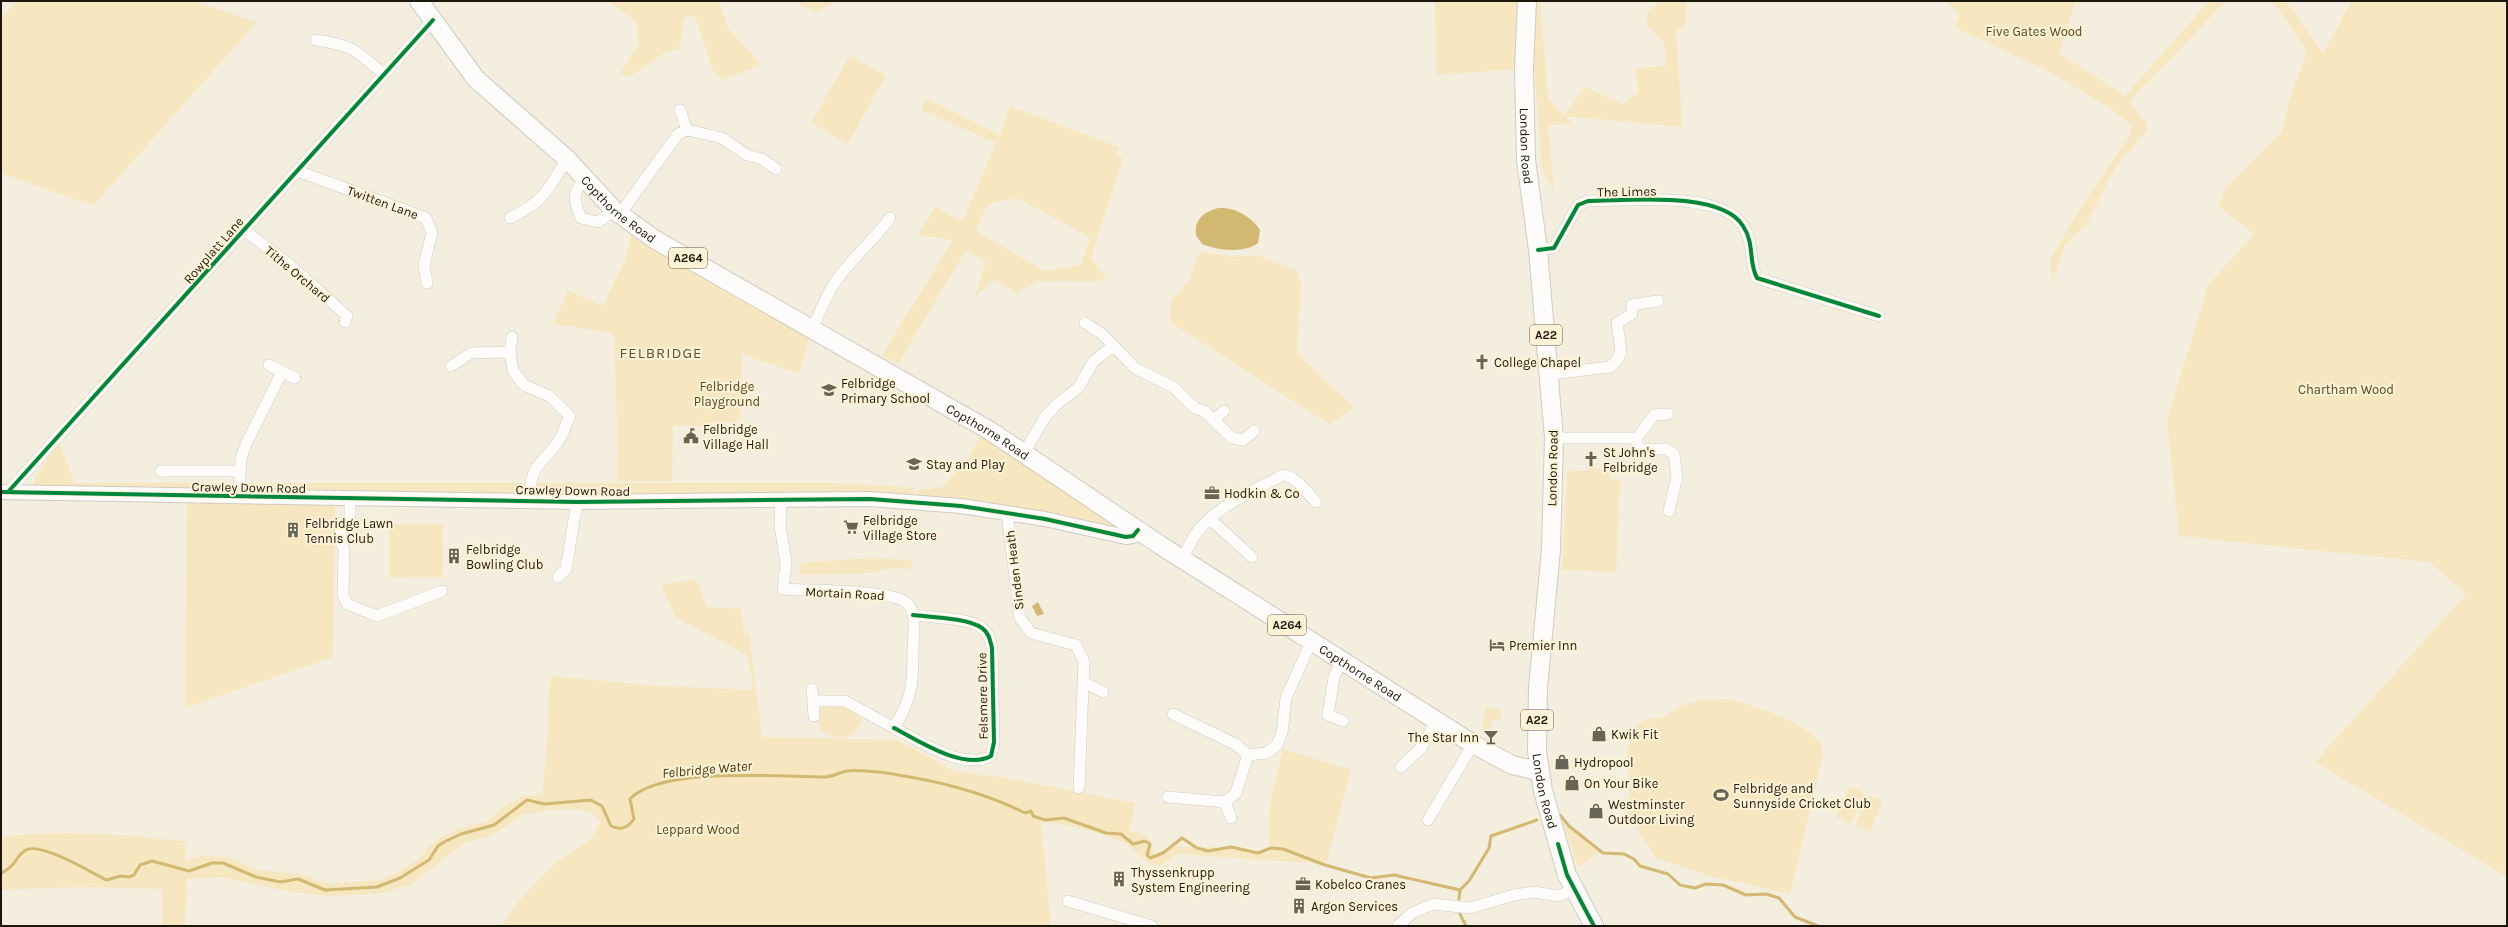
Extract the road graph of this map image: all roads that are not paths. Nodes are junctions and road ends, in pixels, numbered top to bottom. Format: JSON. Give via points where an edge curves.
{"nodes":[{"id":1,"x":419,"y":1,"type":"edge"},
{"id":2,"x":1527,"y":1,"type":"edge"},
{"id":3,"x":433,"y":20,"type":"junction"},
{"id":4,"x":316,"y":40,"type":"dead end"},
{"id":5,"x":383,"y":74,"type":"junction"},
{"id":6,"x":680,"y":110,"type":"dead end"},
{"id":7,"x":687,"y":130,"type":"junction"},
{"id":8,"x":567,"y":159,"type":"junction"},
{"id":9,"x":299,"y":169,"type":"junction"},
{"id":10,"x":776,"y":169,"type":"dead end"},
{"id":11,"x":585,"y":180,"type":"junction"},
{"id":12,"x":617,"y":212,"type":"junction"},
{"id":13,"x":510,"y":218,"type":"dead end"},
{"id":14,"x":890,"y":218,"type":"dead end"},
{"id":15,"x":244,"y":230,"type":"junction"},
{"id":16,"x":1538,"y":250,"type":"junction"},
{"id":17,"x":428,"y":283,"type":"dead end"},
{"id":18,"x":1658,"y":301,"type":"dead end"},
{"id":19,"x":1879,"y":316,"type":"dead end"},
{"id":20,"x":344,"y":322,"type":"dead end"},
{"id":21,"x":1085,"y":323,"type":"dead end"},
{"id":22,"x":811,"y":330,"type":"junction"},
{"id":23,"x":512,"y":337,"type":"dead end"},
{"id":24,"x":1113,"y":346,"type":"junction"},
{"id":25,"x":510,"y":352,"type":"junction"},
{"id":26,"x":268,"y":365,"type":"dead end"},
{"id":27,"x":451,"y":366,"type":"dead end"},
{"id":28,"x":282,"y":372,"type":"junction"},
{"id":29,"x":1550,"y":374,"type":"junction"},
{"id":30,"x":295,"y":378,"type":"dead end"},
{"id":31,"x":1224,"y":411,"type":"dead end"},
{"id":32,"x":1668,"y":414,"type":"dead end"},
{"id":33,"x":1214,"y":420,"type":"junction"},
{"id":34,"x":1254,"y":431,"type":"dead end"},
{"id":35,"x":1554,"y":438,"type":"junction"},
{"id":36,"x":1637,"y":438,"type":"junction"},
{"id":37,"x":1024,"y":453,"type":"junction"},
{"id":38,"x":161,"y":471,"type":"dead end"},
{"id":39,"x":239,"y":471,"type":"junction"},
{"id":40,"x":4,"y":492,"type":"edge"},
{"id":41,"x":239,"y":496,"type":"junction"},
{"id":42,"x":350,"y":498,"type":"junction"},
{"id":43,"x":530,"y":499,"type":"junction"},
{"id":44,"x":781,"y":500,"type":"junction"},
{"id":45,"x":577,"y":502,"type":"junction"},
{"id":46,"x":1316,"y":502,"type":"dead end"},
{"id":47,"x":1670,"y":511,"type":"dead end"},
{"id":48,"x":1007,"y":513,"type":"junction"},
{"id":49,"x":1210,"y":519,"type":"junction"},
{"id":50,"x":1138,"y":530,"type":"junction"},
{"id":51,"x":1252,"y":556,"type":"dead end"},
{"id":52,"x":1182,"y":560,"type":"junction"},
{"id":53,"x":558,"y":577,"type":"dead end"},
{"id":54,"x":442,"y":591,"type":"dead end"},
{"id":55,"x":914,"y":615,"type":"junction"},
{"id":56,"x":1312,"y":640,"type":"junction"},
{"id":57,"x":1342,"y":660,"type":"junction"},
{"id":58,"x":1084,"y":682,"type":"junction"},
{"id":59,"x":812,"y":689,"type":"dead end"},
{"id":60,"x":1103,"y":692,"type":"dead end"},
{"id":61,"x":813,"y":701,"type":"junction"},
{"id":62,"x":1173,"y":714,"type":"dead end"},
{"id":63,"x":814,"y":716,"type":"dead end"},
{"id":64,"x":1437,"y":719,"type":"junction"},
{"id":65,"x":1343,"y":720,"type":"dead end"},
{"id":66,"x":894,"y":728,"type":"junction"},
{"id":67,"x":1473,"y":744,"type":"junction"},
{"id":68,"x":1248,"y":755,"type":"junction"},
{"id":69,"x":1401,"y":767,"type":"dead end"},
{"id":70,"x":1539,"y":771,"type":"junction"},
{"id":71,"x":1079,"y":788,"type":"dead end"},
{"id":72,"x":1168,"y":797,"type":"dead end"},
{"id":73,"x":1226,"y":802,"type":"junction"},
{"id":74,"x":1231,"y":818,"type":"dead end"},
{"id":75,"x":1428,"y":820,"type":"dead end"},
{"id":76,"x":1574,"y":890,"type":"junction"},
{"id":77,"x":1068,"y":901,"type":"dead end"},
{"id":78,"x":1152,"y":926,"type":"edge"},
{"id":79,"x":1398,"y":926,"type":"edge"},
{"id":80,"x":1594,"y":926,"type":"edge"}],
"edges":[{"from":1,"to":3,"type":"highway","name":"Copthorne Road","number":"A264"},
{"from":2,"to":16,"type":"highway","name":"London Road","number":"A22","via":[[1524,69],[1526,160]]},
{"from":3,"to":5,"type":"street","name":"Rowplatt Lane"},
{"from":3,"to":8,"type":"highway","name":"Copthorne Road","number":"A264","via":[[476,79]]},
{"from":4,"to":5,"type":"street","via":[[339,43],[354,49]]},
{"from":5,"to":9,"type":"street","name":"Rowplatt Lane"},
{"from":6,"to":7,"type":"street"},
{"from":7,"to":10,"type":"street","via":[[722,138]]},
{"from":7,"to":12,"type":"street","via":[[678,134]]},
{"from":8,"to":11,"type":"highway","name":"Copthorne Road","number":"A264"},
{"from":8,"to":13,"type":"street","via":[[542,199]]},
{"from":9,"to":15,"type":"street","name":"Rowplatt Lane"},
{"from":9,"to":17,"type":"street","name":"Twitten Lane","via":[[303,173],[426,218],[432,233],[424,265]]},
{"from":11,"to":12,"type":"highway","name":"Copthorne Road","number":"A264"},
{"from":11,"to":12,"type":"street","via":[[577,187],[574,201],[581,218],[598,222]]},
{"from":12,"to":22,"type":"highway","name":"Copthorne Road","number":"A264","via":[[654,239]]},
{"from":14,"to":22,"type":"street","via":[[835,283]]},
{"from":15,"to":20,"type":"street","name":"Tithe Orchard","via":[[289,264],[346,316]]},
{"from":15,"to":40,"type":"street","name":"Rowplatt Lane"},
{"from":16,"to":19,"type":"street","name":"The Limes","via":[[1554,248],[1578,205],[1588,201],[1674,200],[1717,206],[1732,212],[1751,240],[1753,271],[1757,278]]},
{"from":16,"to":29,"type":"highway","name":"London Road","number":"A22"},
{"from":18,"to":29,"type":"street","via":[[1632,305],[1632,314],[1618,323],[1621,351],[1618,359],[1610,367]]},
{"from":21,"to":24,"type":"street","via":[[1102,334]]},
{"from":22,"to":37,"type":"highway","name":"Copthorne Road","number":"A264"},
{"from":23,"to":25,"type":"street"},
{"from":24,"to":33,"type":"street","via":[[1135,368],[1173,387],[1195,408],[1204,411]]},
{"from":24,"to":37,"type":"street","via":[[1093,362],[1079,387],[1045,417]]},
{"from":25,"to":27,"type":"street","via":[[471,353]]},
{"from":25,"to":43,"type":"street","via":[[514,371],[524,385],[549,396],[570,416],[558,442],[542,458],[532,474]]},
{"from":26,"to":28,"type":"street"},
{"from":28,"to":30,"type":"street"},
{"from":28,"to":39,"type":"street","via":[[246,444]]},
{"from":29,"to":35,"type":"highway","name":"London Road","number":"A22"},
{"from":31,"to":33,"type":"street"},
{"from":32,"to":36,"type":"street","via":[[1654,415]]},
{"from":33,"to":34,"type":"street","via":[[1237,440],[1243,440]]},
{"from":35,"to":36,"type":"street"},
{"from":35,"to":70,"type":"highway","name":"London Road","number":"A22","via":[[1550,549],[1537,705]]},
{"from":36,"to":47,"type":"street","via":[[1637,445],[1641,449],[1666,449],[1674,454],[1677,477]]},
{"from":37,"to":50,"type":"highway","name":"Copthorne Road","number":"A264"},
{"from":38,"to":39,"type":"street"},
{"from":39,"to":41,"type":"street"},
{"from":40,"to":41,"type":"street","name":"Crawley Down Road"},
{"from":41,"to":42,"type":"street","name":"Crawley Down Road"},
{"from":42,"to":43,"type":"street","name":"Crawley Down Road"},
{"from":42,"to":54,"type":"street","via":[[354,523],[341,523],[340,539],[344,550],[342,595],[347,604],[377,616]]},
{"from":43,"to":45,"type":"street","name":"Crawley Down Road"},
{"from":44,"to":45,"type":"street","name":"Crawley Down Road"},
{"from":44,"to":48,"type":"street","name":"Crawley Down Road","via":[[870,499],[939,504]]},
{"from":44,"to":55,"type":"street","name":"Mortain Road","via":[[780,526],[786,563],[783,590],[887,594],[907,603]]},
{"from":45,"to":53,"type":"street","via":[[566,569]]},
{"from":46,"to":49,"type":"street","via":[[1288,475],[1282,475],[1241,496]]},
{"from":48,"to":50,"type":"street","name":"Crawley Down Road","via":[[1126,537],[1133,536]]},
{"from":48,"to":58,"type":"street","name":"Sinden Heath","via":[[1020,618],[1031,633],[1076,644],[1084,662]]},
{"from":49,"to":51,"type":"street"},
{"from":49,"to":52,"type":"street","via":[[1195,534]]},
{"from":50,"to":52,"type":"highway","name":"Copthorne Road","number":"A264"},
{"from":52,"to":56,"type":"highway","name":"Copthorne Road","number":"A264"},
{"from":55,"to":66,"type":"street","via":[[913,688]]},
{"from":55,"to":66,"type":"street","name":"Felsmere Drive","via":[[982,627],[988,634],[992,648],[994,742],[991,756],[982,761],[947,755]]},
{"from":56,"to":57,"type":"highway","name":"Copthorne Road","number":"A264"},
{"from":56,"to":68,"type":"street","via":[[1286,698],[1282,732],[1277,745],[1266,753]]},
{"from":57,"to":64,"type":"highway","name":"Copthorne Road","number":"A264"},
{"from":57,"to":65,"type":"street","via":[[1334,677],[1328,715]]},
{"from":58,"to":60,"type":"street"},
{"from":58,"to":71,"type":"street","name":"Sinden Heath"},
{"from":59,"to":61,"type":"street"},
{"from":61,"to":63,"type":"street"},
{"from":61,"to":66,"type":"street","via":[[845,701]]},
{"from":62,"to":68,"type":"street","via":[[1235,744]]},
{"from":64,"to":67,"type":"highway","name":"Copthorne Road","number":"A264"},
{"from":64,"to":69,"type":"street","via":[[1422,747]]},
{"from":67,"to":70,"type":"highway","name":"Copthorne Road","number":"A264","via":[[1512,765]]},
{"from":67,"to":75,"type":"street"},
{"from":68,"to":73,"type":"street","via":[[1236,792]]},
{"from":70,"to":76,"type":"highway","name":"London Road","number":"A22","via":[[1565,867]]},
{"from":72,"to":73,"type":"street"},
{"from":73,"to":74,"type":"street"},
{"from":76,"to":79,"type":"street","via":[[1558,896],[1534,892],[1514,895],[1470,908],[1433,904],[1412,913]]},
{"from":76,"to":80,"type":"highway","name":"London Road","number":"A22"},
{"from":77,"to":78,"type":"street"}]}
